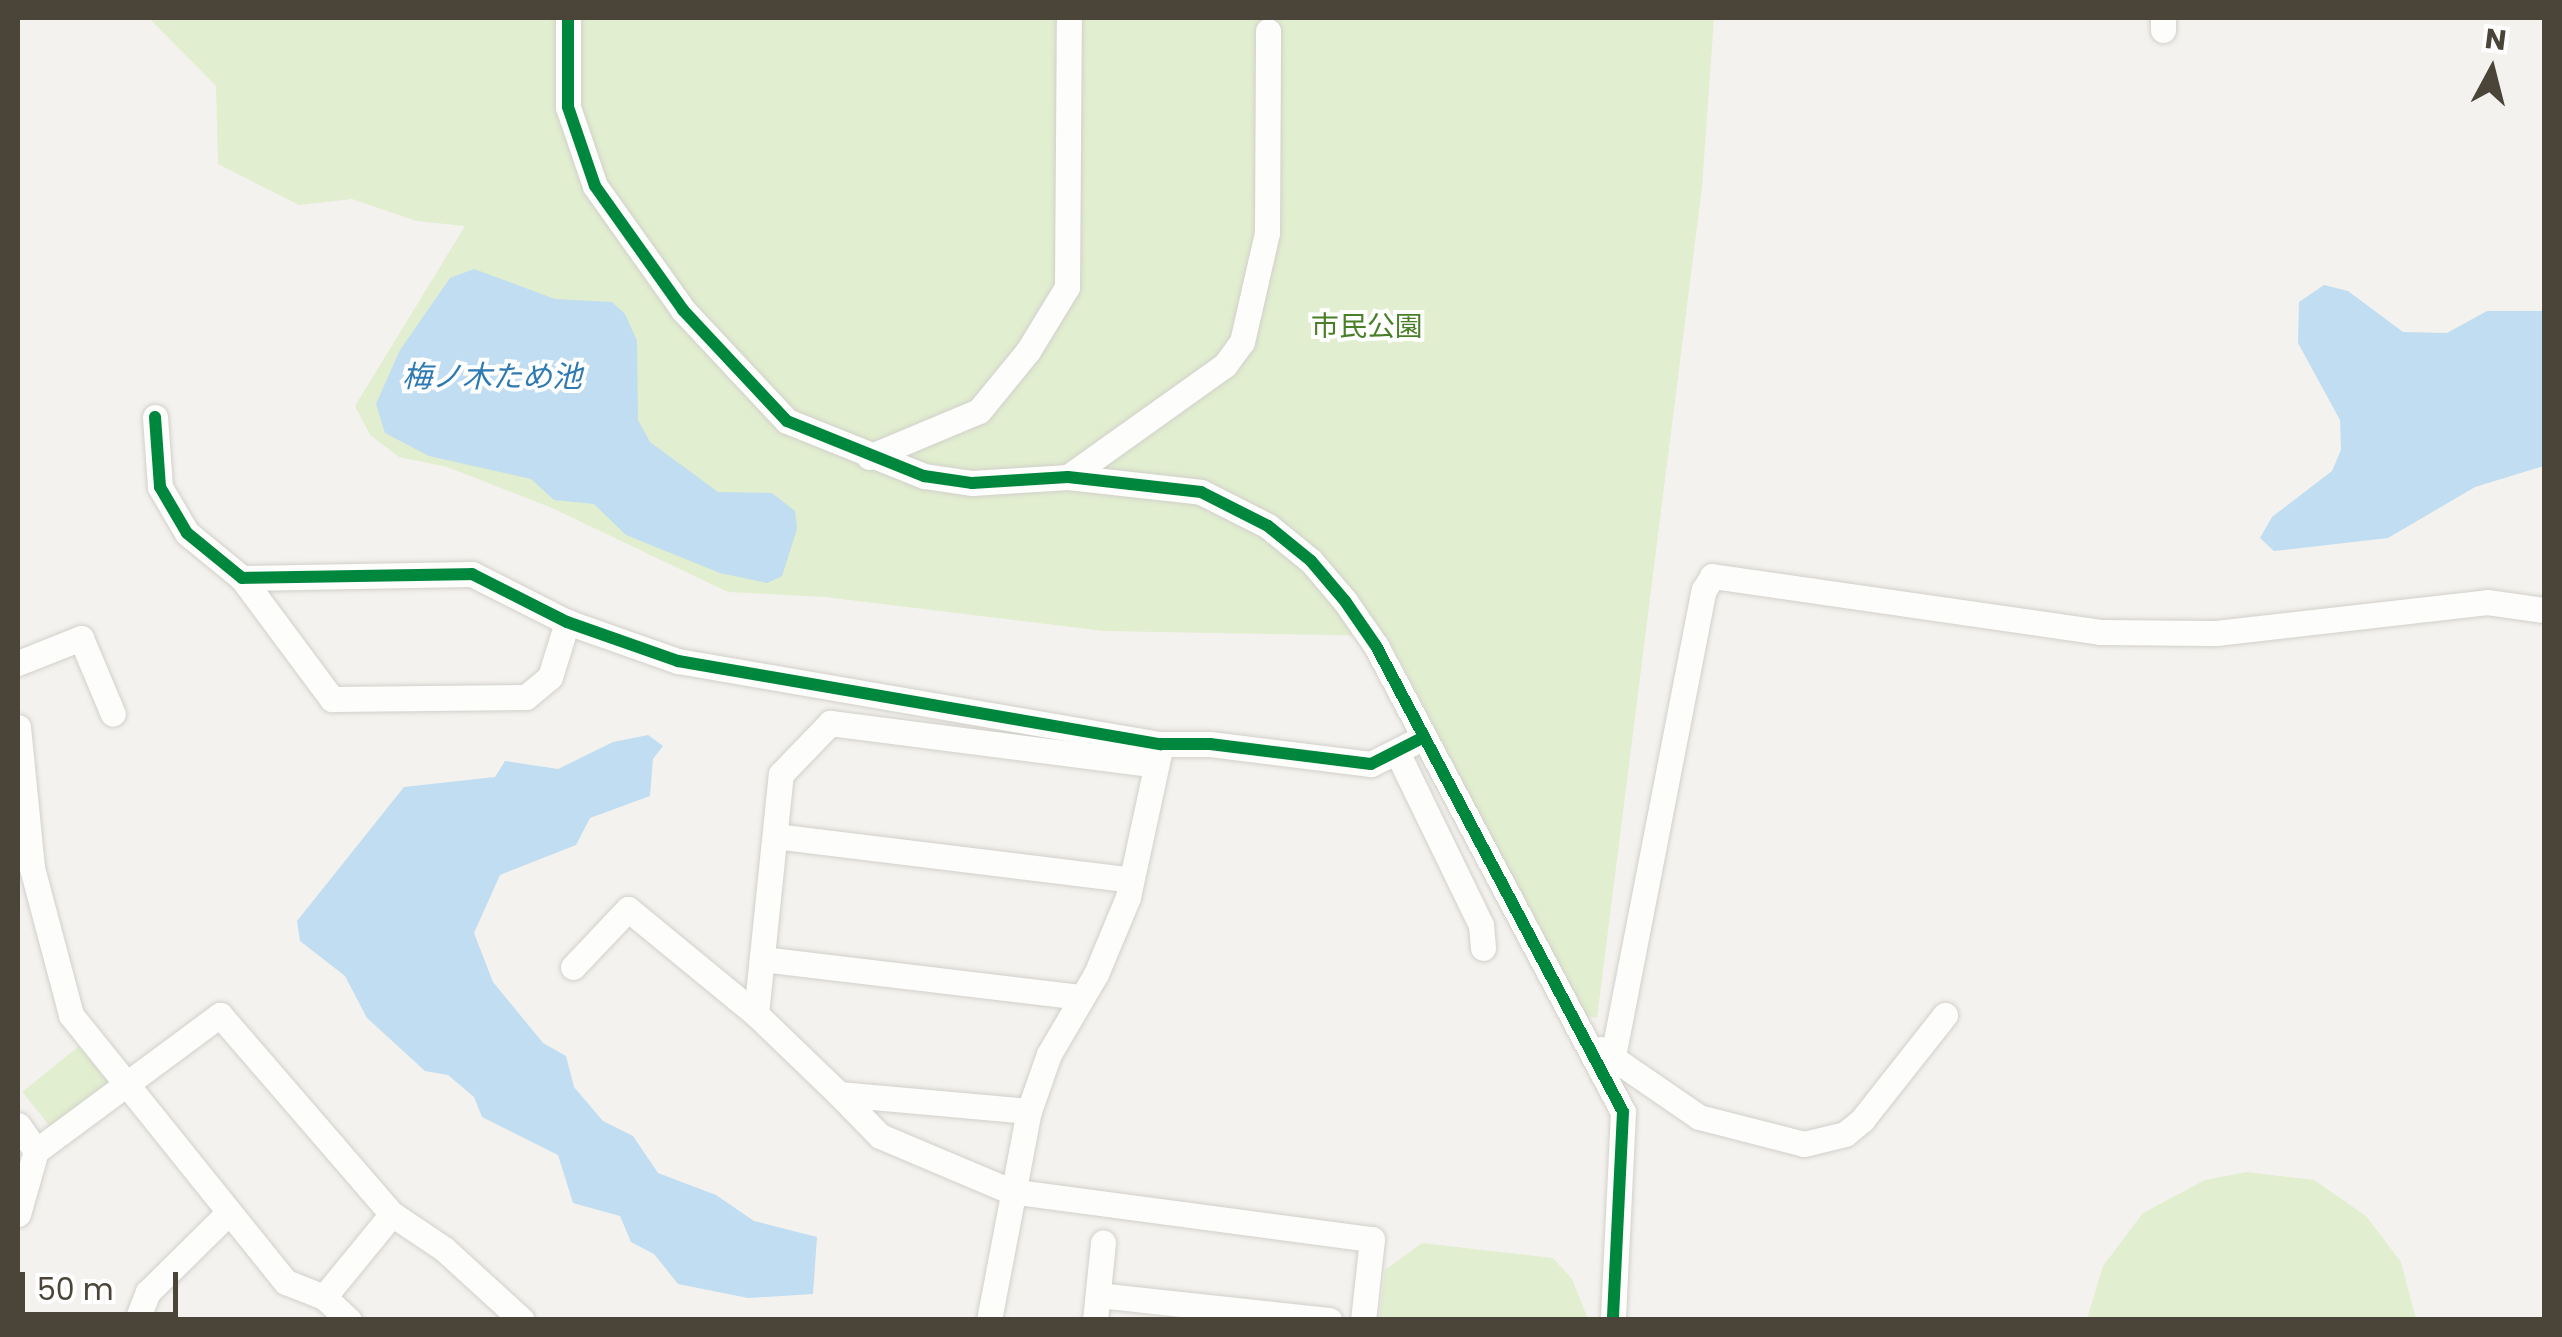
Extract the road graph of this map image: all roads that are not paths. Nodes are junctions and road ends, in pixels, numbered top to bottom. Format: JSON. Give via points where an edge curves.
{"nodes":[{"id":1,"x":568,"y":18,"type":"edge"},
{"id":2,"x":1069,"y":18,"type":"edge"},
{"id":3,"x":1268,"y":30,"type":"dead end"},
{"id":4,"x":155,"y":418,"type":"dead end"},
{"id":5,"x":869,"y":457,"type":"junction"},
{"id":6,"x":1068,"y":477,"type":"junction"},
{"id":7,"x":242,"y":578,"type":"junction"},
{"id":8,"x":2544,"y":610,"type":"edge"},
{"id":9,"x":567,"y":622,"type":"junction"},
{"id":10,"x":18,"y":663,"type":"edge"},
{"id":11,"x":113,"y":714,"type":"dead end"},
{"id":12,"x":18,"y":727,"type":"edge"},
{"id":13,"x":1422,"y":738,"type":"junction"},
{"id":14,"x":1398,"y":754,"type":"junction"},
{"id":15,"x":1158,"y":755,"type":"junction"},
{"id":16,"x":775,"y":836,"type":"junction"},
{"id":17,"x":1131,"y":880,"type":"junction"},
{"id":18,"x":1482,"y":948,"type":"dead end"},
{"id":19,"x":762,"y":959,"type":"junction"},
{"id":20,"x":573,"y":968,"type":"dead end"},
{"id":21,"x":1082,"y":997,"type":"junction"},
{"id":22,"x":756,"y":1014,"type":"junction"},
{"id":23,"x":1945,"y":1015,"type":"dead end"},
{"id":24,"x":1578,"y":1037,"type":"junction"},
{"id":25,"x":1613,"y":1056,"type":"junction"},
{"id":26,"x":124,"y":1088,"type":"junction"},
{"id":27,"x":838,"y":1094,"type":"junction"},
{"id":28,"x":1030,"y":1111,"type":"junction"},
{"id":29,"x":18,"y":1125,"type":"edge"},
{"id":30,"x":36,"y":1151,"type":"junction"},
{"id":31,"x":1010,"y":1191,"type":"junction"},
{"id":32,"x":18,"y":1214,"type":"edge"},
{"id":33,"x":226,"y":1214,"type":"junction"},
{"id":34,"x":392,"y":1214,"type":"junction"},
{"id":35,"x":1103,"y":1242,"type":"dead end"},
{"id":36,"x":324,"y":1297,"type":"junction"},
{"id":37,"x":1096,"y":1307,"type":"edge"},
{"id":38,"x":511,"y":1315,"type":"edge"},
{"id":39,"x":1245,"y":1315,"type":"edge"},
{"id":40,"x":137,"y":1320,"type":"edge"},
{"id":41,"x":349,"y":1320,"type":"edge"},
{"id":42,"x":989,"y":1320,"type":"edge"},
{"id":43,"x":1330,"y":1320,"type":"edge"},
{"id":44,"x":1364,"y":1320,"type":"edge"},
{"id":45,"x":1613,"y":1320,"type":"edge"}],
"edges":[{"from":1,"to":5,"type":"street","via":[[571,130],[611,212],[682,310],[760,398],[827,442]]},
{"from":2,"to":5,"type":"street","via":[[1066,287],[1028,351],[979,411]]},
{"from":3,"to":6,"type":"street","via":[[1267,233],[1242,342],[1225,364]]},
{"from":4,"to":7,"type":"street","via":[[160,487],[187,534]]},
{"from":5,"to":6,"type":"street","via":[[972,483]]},
{"from":6,"to":13,"type":"street","via":[[1201,492],[1268,526],[1345,601]]},
{"from":7,"to":9,"type":"street","via":[[472,574]]},
{"from":7,"to":9,"type":"street","via":[[332,699],[526,697],[550,677]]},
{"from":8,"to":25,"type":"street","via":[[2487,602],[2216,633],[2100,632],[1712,576],[1704,590]]},
{"from":9,"to":15,"type":"street","via":[[678,661]]},
{"from":10,"to":11,"type":"street","via":[[81,638]]},
{"from":12,"to":26,"type":"street","via":[[32,868],[71,1015]]},
{"from":13,"to":14,"type":"street"},
{"from":13,"to":24,"type":"street"},
{"from":14,"to":15,"type":"street","via":[[1354,765],[1210,744]]},
{"from":14,"to":18,"type":"street","via":[[1481,926]]},
{"from":15,"to":16,"type":"street","via":[[830,723],[781,774]]},
{"from":15,"to":17,"type":"street"},
{"from":16,"to":17,"type":"street"},
{"from":16,"to":19,"type":"street"},
{"from":17,"to":21,"type":"street"},
{"from":19,"to":21,"type":"street"},
{"from":19,"to":22,"type":"street"},
{"from":20,"to":22,"type":"street","via":[[628,909]]},
{"from":21,"to":28,"type":"street","via":[[1048,1054]]},
{"from":22,"to":27,"type":"street"},
{"from":23,"to":25,"type":"street","via":[[1862,1120],[1845,1134],[1804,1144],[1699,1117]]},
{"from":24,"to":25,"type":"street"},
{"from":24,"to":45,"type":"street","via":[[1623,1112]]},
{"from":26,"to":30,"type":"street"},
{"from":26,"to":33,"type":"street"},
{"from":26,"to":34,"type":"street","via":[[220,1014]]},
{"from":27,"to":28,"type":"street"},
{"from":27,"to":31,"type":"street","via":[[880,1136]]},
{"from":28,"to":31,"type":"street"},
{"from":29,"to":30,"type":"street"},
{"from":30,"to":32,"type":"street"},
{"from":31,"to":42,"type":"street"},
{"from":31,"to":44,"type":"street","via":[[1372,1239]]},
{"from":33,"to":36,"type":"street","via":[[286,1282]]},
{"from":33,"to":40,"type":"street","via":[[170,1267]]},
{"from":34,"to":36,"type":"street"},
{"from":34,"to":38,"type":"street","via":[[444,1249]]},
{"from":35,"to":37,"type":"street"},
{"from":36,"to":41,"type":"street"},
{"from":37,"to":39,"type":"street"},
{"from":39,"to":43,"type":"street"}]}
